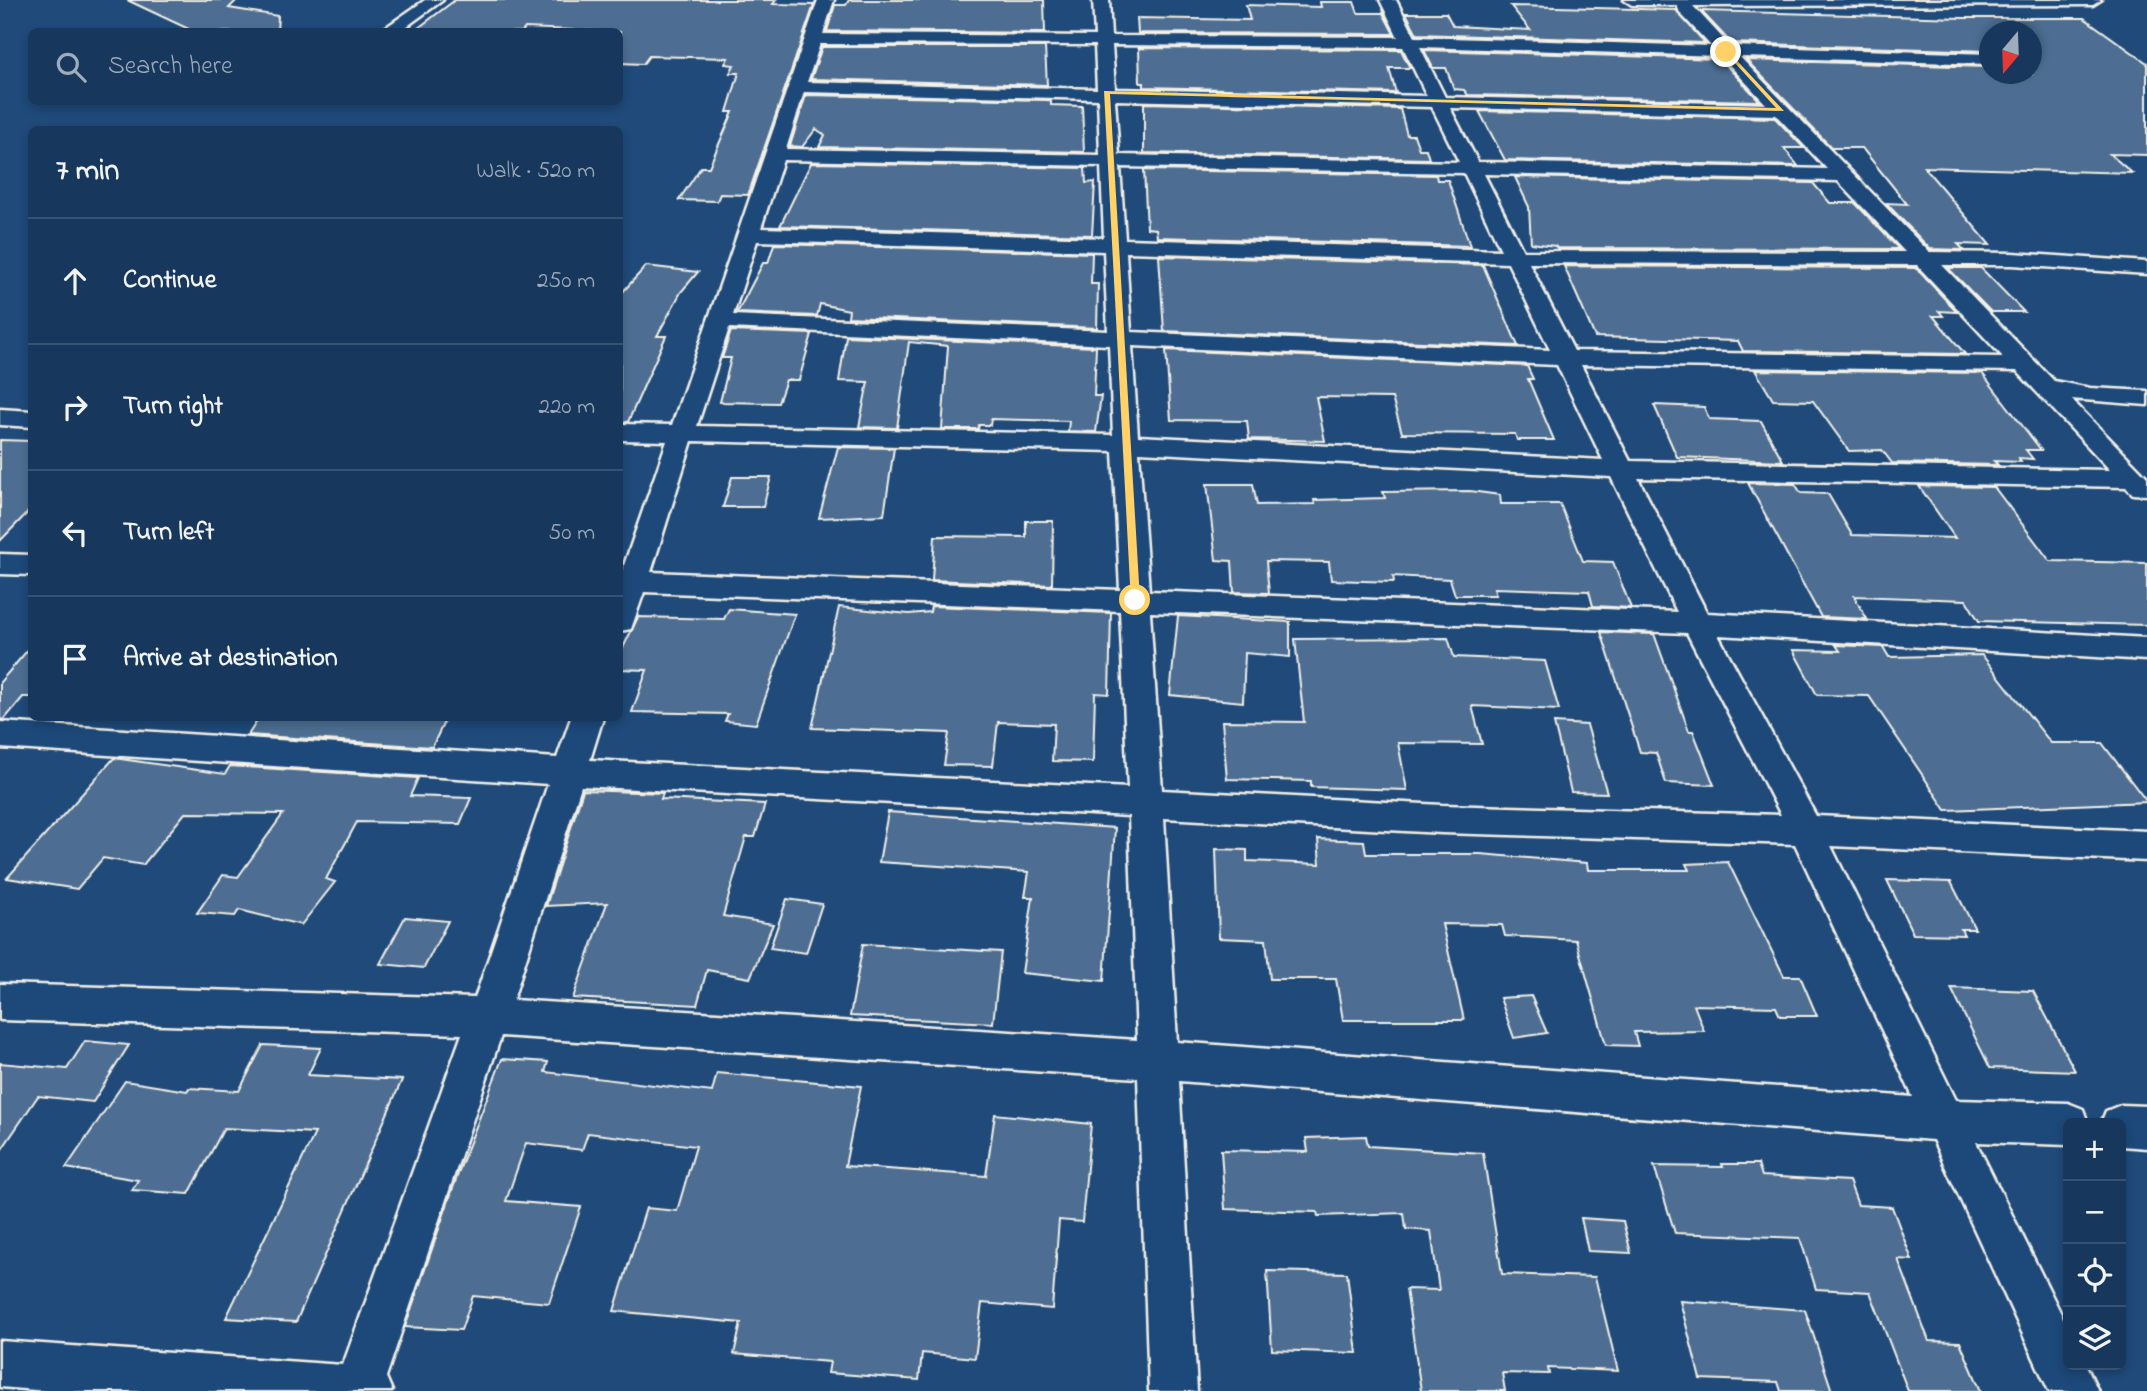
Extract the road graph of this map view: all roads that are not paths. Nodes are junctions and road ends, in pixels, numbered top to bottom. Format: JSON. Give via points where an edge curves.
{"nodes":[{"id":1,"x":435,"y":0,"type":"edge"},
{"id":2,"x":826,"y":0,"type":"edge"},
{"id":3,"x":1101,"y":0,"type":"edge"},
{"id":4,"x":1388,"y":0,"type":"edge"},
{"id":5,"x":1632,"y":0,"type":"edge"},
{"id":6,"x":2093,"y":0,"type":"edge"},
{"id":7,"x":1684,"y":1,"type":"edge"},
{"id":8,"x":2056,"y":1,"type":"edge"},
{"id":9,"x":393,"y":28,"type":"edge"},
{"id":10,"x":1103,"y":38,"type":"junction"},
{"id":11,"x":813,"y":39,"type":"junction"},
{"id":12,"x":1408,"y":42,"type":"junction"},
{"id":13,"x":1726,"y":52,"type":"junction"},
{"id":14,"x":1979,"y":59,"type":"edge"},
{"id":15,"x":796,"y":87,"type":"junction"},
{"id":16,"x":1106,"y":92,"type":"junction"},
{"id":17,"x":1439,"y":103,"type":"junction"},
{"id":18,"x":1781,"y":110,"type":"junction"},
{"id":19,"x":774,"y":154,"type":"junction"},
{"id":20,"x":1110,"y":162,"type":"junction"},
{"id":21,"x":1471,"y":167,"type":"junction"},
{"id":22,"x":1843,"y":175,"type":"junction"},
{"id":23,"x":748,"y":234,"type":"junction"},
{"id":24,"x":1115,"y":245,"type":"junction"},
{"id":25,"x":1515,"y":257,"type":"junction"},
{"id":26,"x":1925,"y":261,"type":"junction"},
{"id":27,"x":2147,"y":268,"type":"edge"},
{"id":28,"x":719,"y":321,"type":"junction"},
{"id":29,"x":1120,"y":337,"type":"junction"},
{"id":30,"x":1565,"y":358,"type":"junction"},
{"id":31,"x":2024,"y":364,"type":"junction"},
{"id":32,"x":2045,"y":387,"type":"junction"},
{"id":33,"x":2147,"y":398,"type":"edge"},
{"id":34,"x":0,"y":417,"type":"edge"},
{"id":35,"x":28,"y":419,"type":"edge"},
{"id":36,"x":623,"y":432,"type":"edge"},
{"id":37,"x":681,"y":434,"type":"junction"},
{"id":38,"x":1126,"y":443,"type":"junction"},
{"id":39,"x":1621,"y":469,"type":"junction"},
{"id":40,"x":2140,"y":486,"type":"edge"},
{"id":41,"x":0,"y":565,"type":"edge"},
{"id":42,"x":28,"y":565,"type":"edge"},
{"id":43,"x":626,"y":582,"type":"edge"},
{"id":44,"x":1135,"y":600,"type":"junction"},
{"id":45,"x":623,"y":602,"type":"edge"},
{"id":46,"x":1697,"y":623,"type":"junction"},
{"id":47,"x":2147,"y":649,"type":"edge"},
{"id":48,"x":586,"y":721,"type":"edge"},
{"id":49,"x":0,"y":735,"type":"edge"},
{"id":50,"x":569,"y":772,"type":"junction"},
{"id":51,"x":1146,"y":803,"type":"junction"},
{"id":52,"x":1806,"y":830,"type":"junction"},
{"id":53,"x":2147,"y":846,"type":"edge"},
{"id":54,"x":0,"y":1002,"type":"edge"},
{"id":55,"x":488,"y":1017,"type":"junction"},
{"id":56,"x":1157,"y":1060,"type":"junction"},
{"id":57,"x":1943,"y":1119,"type":"junction"},
{"id":58,"x":2063,"y":1124,"type":"edge"},
{"id":59,"x":2126,"y":1126,"type":"edge"},
{"id":60,"x":2147,"y":1127,"type":"edge"},
{"id":61,"x":0,"y":1364,"type":"edge"},
{"id":62,"x":358,"y":1390,"type":"edge"},
{"id":63,"x":368,"y":1391,"type":"edge"},
{"id":64,"x":1173,"y":1391,"type":"edge"},
{"id":65,"x":2074,"y":1391,"type":"edge"}],
"edges":[{"from":1,"to":9,"type":"street"},
{"from":2,"to":11,"type":"street"},
{"from":3,"to":10,"type":"street"},
{"from":4,"to":12,"type":"street"},
{"from":5,"to":7,"type":"street"},
{"from":6,"to":8,"type":"street"},
{"from":7,"to":8,"type":"street"},
{"from":7,"to":13,"type":"street","via":[[1686,10]]},
{"from":10,"to":11,"type":"street"},
{"from":10,"to":12,"type":"street"},
{"from":10,"to":16,"type":"street"},
{"from":11,"to":15,"type":"street"},
{"from":12,"to":13,"type":"street"},
{"from":12,"to":17,"type":"street"},
{"from":13,"to":14,"type":"street"},
{"from":13,"to":18,"type":"street"},
{"from":15,"to":16,"type":"street"},
{"from":15,"to":19,"type":"street"},
{"from":16,"to":17,"type":"street"},
{"from":16,"to":20,"type":"street"},
{"from":17,"to":18,"type":"street"},
{"from":17,"to":21,"type":"street"},
{"from":18,"to":22,"type":"street"},
{"from":19,"to":20,"type":"street"},
{"from":19,"to":23,"type":"street"},
{"from":20,"to":21,"type":"street"},
{"from":20,"to":24,"type":"street"},
{"from":21,"to":22,"type":"street"},
{"from":21,"to":25,"type":"street"},
{"from":22,"to":26,"type":"street"},
{"from":23,"to":24,"type":"street"},
{"from":23,"to":28,"type":"street"},
{"from":24,"to":25,"type":"street"},
{"from":24,"to":29,"type":"street"},
{"from":25,"to":26,"type":"street"},
{"from":25,"to":30,"type":"street"},
{"from":26,"to":27,"type":"street","via":[[2012,259]]},
{"from":26,"to":31,"type":"street"},
{"from":28,"to":29,"type":"street"},
{"from":28,"to":37,"type":"street"},
{"from":29,"to":30,"type":"street"},
{"from":29,"to":38,"type":"street"},
{"from":30,"to":31,"type":"street"},
{"from":30,"to":39,"type":"street"},
{"from":31,"to":32,"type":"street"},
{"from":32,"to":33,"type":"street"},
{"from":32,"to":40,"type":"street"},
{"from":34,"to":35,"type":"street"},
{"from":36,"to":37,"type":"street"},
{"from":37,"to":38,"type":"street"},
{"from":37,"to":43,"type":"street"},
{"from":38,"to":39,"type":"street"},
{"from":38,"to":44,"type":"street"},
{"from":39,"to":40,"type":"street"},
{"from":39,"to":46,"type":"street"},
{"from":41,"to":42,"type":"street"},
{"from":43,"to":44,"type":"street"},
{"from":43,"to":45,"type":"street"},
{"from":44,"to":46,"type":"street"},
{"from":44,"to":51,"type":"street"},
{"from":46,"to":47,"type":"street"},
{"from":46,"to":52,"type":"street"},
{"from":48,"to":50,"type":"street"},
{"from":49,"to":50,"type":"street"},
{"from":50,"to":51,"type":"street"},
{"from":50,"to":55,"type":"street"},
{"from":51,"to":52,"type":"street","via":[[1441,819]]},
{"from":51,"to":56,"type":"street"},
{"from":52,"to":53,"type":"street"},
{"from":52,"to":57,"type":"street"},
{"from":54,"to":55,"type":"street"},
{"from":55,"to":56,"type":"street"},
{"from":55,"to":62,"type":"street"},
{"from":56,"to":57,"type":"street"},
{"from":56,"to":64,"type":"street"},
{"from":57,"to":58,"type":"street"},
{"from":57,"to":65,"type":"street"},
{"from":59,"to":60,"type":"street"},
{"from":61,"to":62,"type":"street"},
{"from":62,"to":63,"type":"street"}]}
